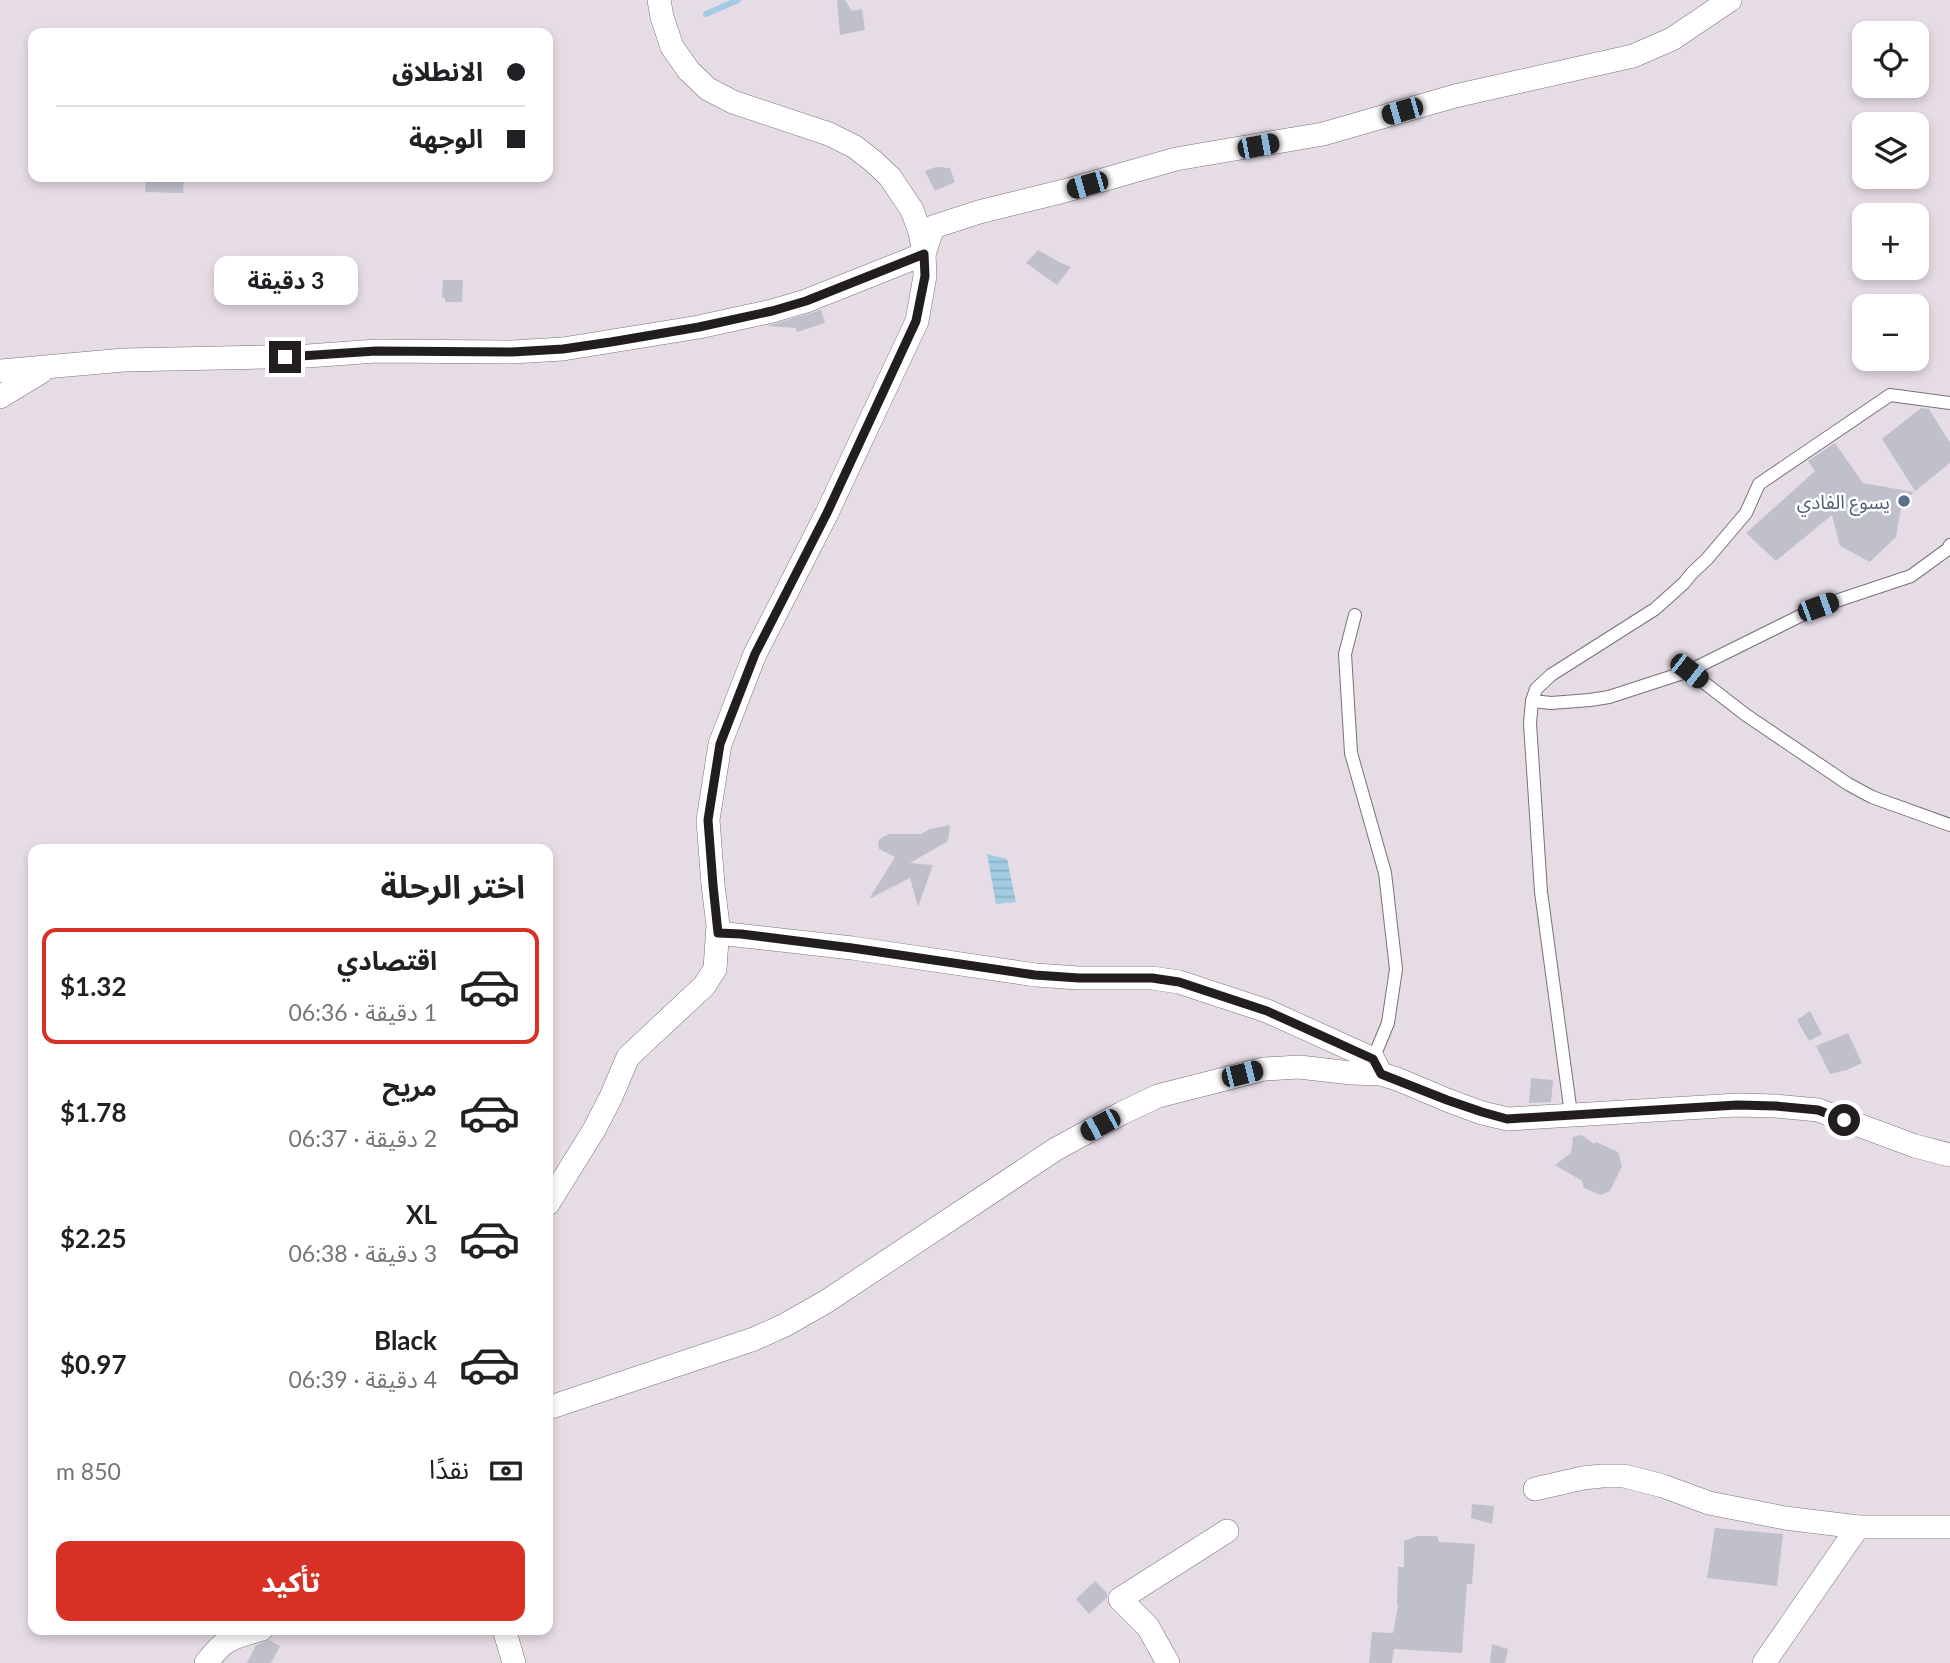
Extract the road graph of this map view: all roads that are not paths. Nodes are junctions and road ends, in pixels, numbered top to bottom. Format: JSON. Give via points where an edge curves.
{"nodes":[{"id":1,"x":659,"y":0,"type":"edge"},
{"id":2,"x":1730,"y":0,"type":"edge"},
{"id":3,"x":924,"y":254,"type":"junction"},
{"id":4,"x":46,"y":368,"type":"junction"},
{"id":5,"x":0,"y":372,"type":"edge"},
{"id":6,"x":0,"y":397,"type":"edge"},
{"id":7,"x":1950,"y":403,"type":"edge"},
{"id":8,"x":1950,"y":545,"type":"edge"},
{"id":9,"x":1354,"y":615,"type":"dead end"},
{"id":10,"x":1689,"y":671,"type":"junction"},
{"id":11,"x":1532,"y":701,"type":"junction"},
{"id":12,"x":1950,"y":825,"type":"edge"},
{"id":13,"x":718,"y":933,"type":"junction"},
{"id":14,"x":1377,"y":1067,"type":"junction"},
{"id":15,"x":1571,"y":1114,"type":"junction"},
{"id":16,"x":1950,"y":1156,"type":"edge"},
{"id":17,"x":553,"y":1196,"type":"edge"},
{"id":18,"x":553,"y":1406,"type":"edge"},
{"id":19,"x":1535,"y":1489,"type":"dead end"},
{"id":20,"x":1858,"y":1527,"type":"junction"},
{"id":21,"x":1950,"y":1527,"type":"edge"},
{"id":22,"x":1227,"y":1531,"type":"dead end"},
{"id":23,"x":242,"y":1635,"type":"edge"},
{"id":24,"x":506,"y":1635,"type":"edge"},
{"id":25,"x":205,"y":1663,"type":"edge"},
{"id":26,"x":514,"y":1663,"type":"edge"},
{"id":27,"x":1168,"y":1663,"type":"edge"},
{"id":28,"x":1764,"y":1663,"type":"edge"}],
"edges":[{"from":1,"to":3,"type":"street","via":[[673,47],[708,89],[829,134],[855,147],[890,177],[912,210]]},
{"from":2,"to":3,"type":"street","via":[[1672,39],[1633,57],[1455,96],[1322,134],[1176,159],[979,212],[933,227]]},
{"from":3,"to":4,"type":"street","via":[[772,311],[563,349],[124,360]]},
{"from":3,"to":13,"type":"street","via":[[925,276],[916,321],[755,654],[720,744],[708,820]]},
{"from":4,"to":5,"type":"street"},
{"from":4,"to":6,"type":"street"},
{"from":7,"to":11,"type":"lane","via":[[1890,395],[1759,484],[1746,513],[1685,583],[1655,609],[1551,675],[1536,688]]},
{"from":8,"to":10,"type":"lane","via":[[1912,576],[1818,607]]},
{"from":9,"to":14,"type":"lane","via":[[1345,654],[1351,753],[1385,873],[1396,969]]},
{"from":10,"to":11,"type":"lane","via":[[1600,699]]},
{"from":10,"to":12,"type":"lane","via":[[1848,784]]},
{"from":11,"to":15,"type":"lane","via":[[1541,892]]},
{"from":13,"to":14,"type":"street","via":[[1035,975],[1179,982],[1267,1011]]},
{"from":13,"to":17,"type":"street","via":[[715,969],[704,986],[628,1057],[594,1130]]},
{"from":14,"to":15,"type":"street","via":[[1447,1100],[1507,1119]]},
{"from":14,"to":18,"type":"street","via":[[1351,1073],[1265,1069],[1158,1096],[1056,1149],[785,1325]]},
{"from":15,"to":16,"type":"street","via":[[1737,1105],[1818,1110]]},
{"from":19,"to":20,"type":"street","via":[[1583,1478],[1624,1476],[1709,1503]]},
{"from":20,"to":21,"type":"street"},
{"from":20,"to":28,"type":"street"},
{"from":22,"to":27,"type":"street","via":[[1120,1599],[1148,1627]]},
{"from":23,"to":25,"type":"street","via":[[218,1646]]},
{"from":24,"to":26,"type":"street"}]}
